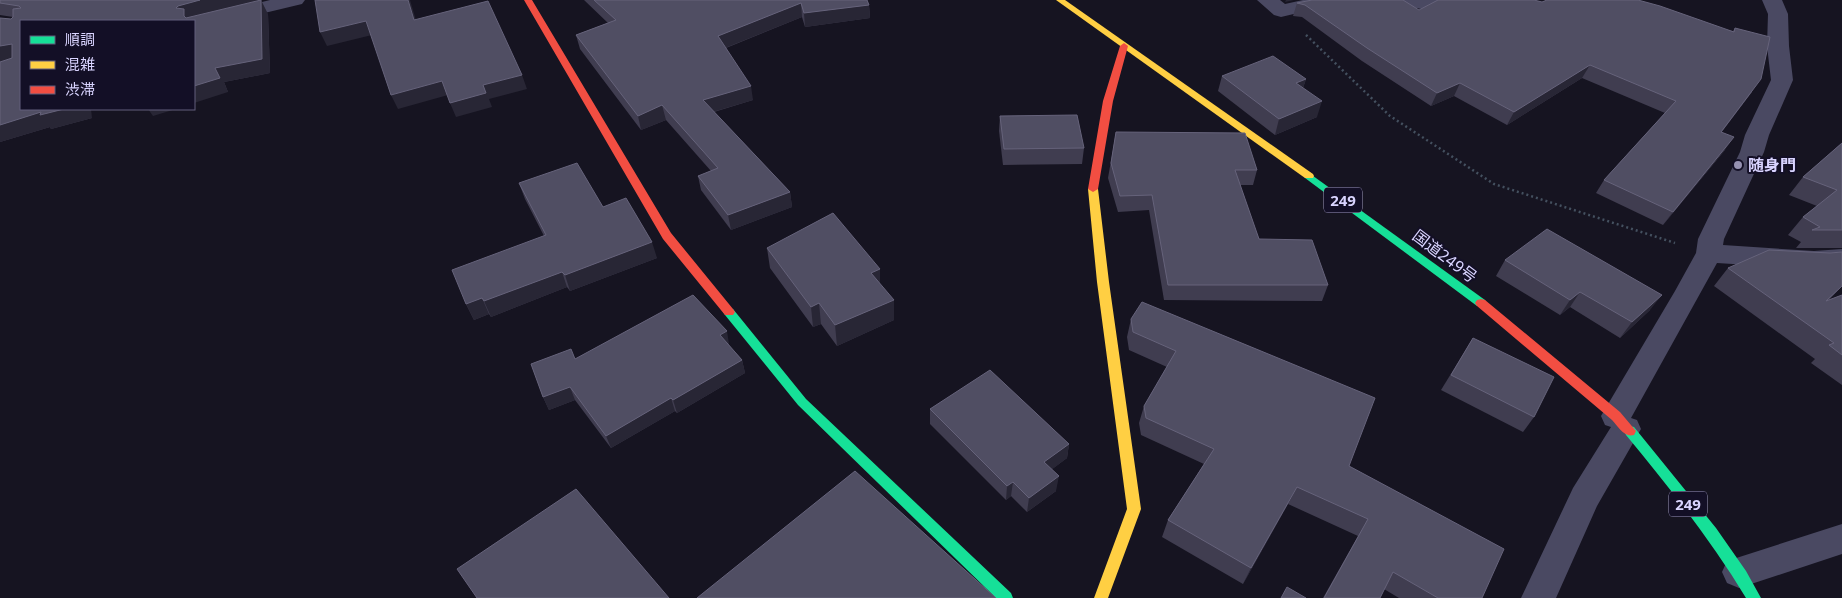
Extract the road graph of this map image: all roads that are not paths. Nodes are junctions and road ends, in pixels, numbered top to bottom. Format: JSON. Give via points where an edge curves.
{"nodes":[{"id":1,"x":294,"y":0,"type":"edge"},
{"id":2,"x":528,"y":0,"type":"edge"},
{"id":3,"x":1060,"y":0,"type":"edge"},
{"id":4,"x":1330,"y":0,"type":"edge"},
{"id":5,"x":1402,"y":0,"type":"edge"},
{"id":6,"x":1459,"y":0,"type":"edge"},
{"id":7,"x":1772,"y":0,"type":"edge"},
{"id":8,"x":1274,"y":6,"type":"edge"},
{"id":9,"x":195,"y":24,"type":"edge"},
{"id":10,"x":1124,"y":46,"type":"junction"},
{"id":11,"x":1709,"y":253,"type":"junction"},
{"id":12,"x":1842,"y":258,"type":"edge"},
{"id":13,"x":1621,"y":422,"type":"junction"},
{"id":14,"x":1842,"y":539,"type":"edge"},
{"id":15,"x":1746,"y":585,"type":"edge"},
{"id":16,"x":1006,"y":598,"type":"edge"},
{"id":17,"x":1101,"y":598,"type":"edge"},
{"id":18,"x":1538,"y":598,"type":"edge"}],
"edges":[{"from":1,"to":9,"type":"street"},
{"from":2,"to":16,"type":"main road","via":[[666,236],[802,402]]},
{"from":3,"to":10,"type":"main road","name":"国道249号","number":"249"},
{"from":4,"to":8,"type":"street"},
{"from":5,"to":6,"type":"street","via":[[1432,5]]},
{"from":7,"to":11,"type":"street","via":[[1778,14],[1769,44],[1782,80],[1711,239]]},
{"from":10,"to":13,"type":"main road","name":"国道249号","number":"249","via":[[1338,196],[1488,308]]},
{"from":10,"to":17,"type":"main road","via":[[1108,102],[1093,184],[1134,508]]},
{"from":11,"to":12,"type":"street","via":[[1814,260]]},
{"from":11,"to":13,"type":"street"},
{"from":13,"to":15,"type":"main road","name":"国道249号","number":"249","via":[[1660,466]]},
{"from":13,"to":18,"type":"street"},
{"from":14,"to":15,"type":"street"}]}
